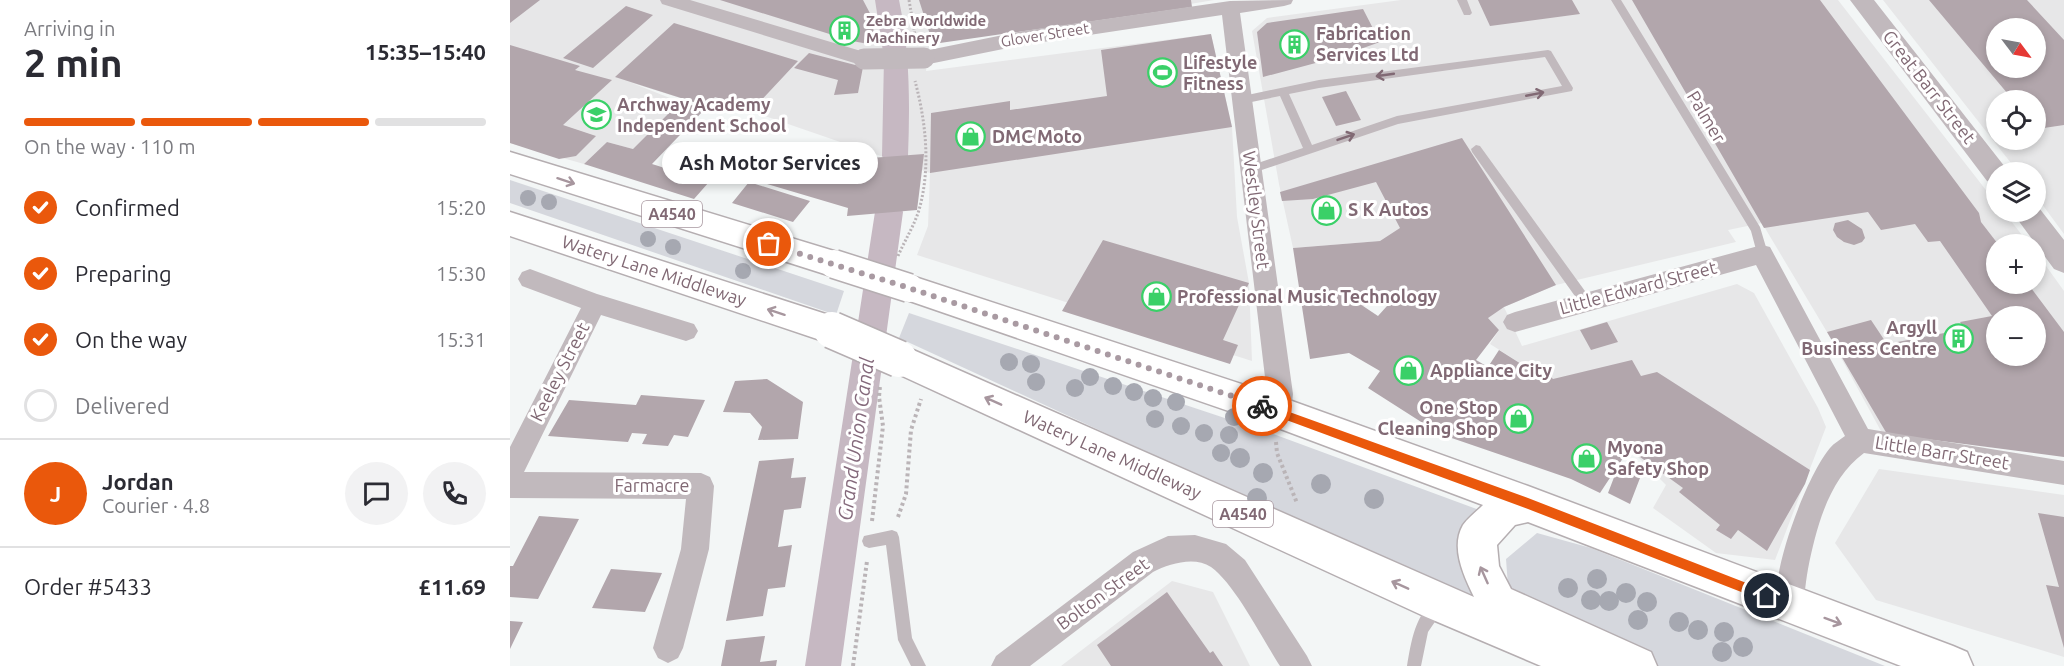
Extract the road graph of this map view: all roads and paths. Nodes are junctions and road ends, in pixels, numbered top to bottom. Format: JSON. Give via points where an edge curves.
{"nodes":[{"id":1,"x":669,"y":0,"type":"edge"},
{"id":2,"x":1284,"y":0,"type":"edge"},
{"id":3,"x":1462,"y":0,"type":"edge"},
{"id":4,"x":1616,"y":0,"type":"edge"},
{"id":5,"x":1862,"y":0,"type":"edge"},
{"id":6,"x":1229,"y":4,"type":"edge"},
{"id":7,"x":1467,"y":13,"type":"dead end"},
{"id":8,"x":1283,"y":91,"type":"junction"},
{"id":9,"x":1242,"y":100,"type":"junction"},
{"id":10,"x":1476,"y":149,"type":"dead end"},
{"id":11,"x":1309,"y":150,"type":"junction"},
{"id":12,"x":1987,"y":162,"type":"edge"},
{"id":13,"x":510,"y":163,"type":"edge"},
{"id":14,"x":1251,"y":170,"type":"junction"},
{"id":15,"x":2034,"y":222,"type":"edge"},
{"id":16,"x":510,"y":224,"type":"edge"},
{"id":17,"x":1762,"y":254,"type":"junction"},
{"id":18,"x":2064,"y":261,"type":"edge"},
{"id":19,"x":530,"y":279,"type":"dead end"},
{"id":20,"x":1586,"y":302,"type":"junction"},
{"id":21,"x":596,"y":303,"type":"junction"},
{"id":22,"x":1515,"y":322,"type":"dead end"},
{"id":23,"x":686,"y":331,"type":"dead end"},
{"id":24,"x":933,"y":373,"type":"junction"},
{"id":25,"x":1278,"y":412,"type":"junction"},
{"id":26,"x":1860,"y":440,"type":"junction"},
{"id":27,"x":2064,"y":472,"type":"edge"},
{"id":28,"x":510,"y":474,"type":"edge"},
{"id":29,"x":510,"y":485,"type":"edge"},
{"id":30,"x":1528,"y":504,"type":"junction"},
{"id":31,"x":892,"y":537,"type":"junction"},
{"id":32,"x":869,"y":541,"type":"dead end"},
{"id":33,"x":1440,"y":603,"type":"junction"},
{"id":34,"x":1789,"y":605,"type":"junction"},
{"id":35,"x":668,"y":648,"type":"dead end"},
{"id":36,"x":1418,"y":662,"type":"edge"},
{"id":37,"x":919,"y":666,"type":"edge"},
{"id":38,"x":1006,"y":666,"type":"edge"},
{"id":39,"x":1297,"y":666,"type":"edge"},
{"id":40,"x":1589,"y":666,"type":"edge"},
{"id":41,"x":1637,"y":666,"type":"edge"},
{"id":42,"x":1953,"y":666,"type":"edge"}],
"edges":[{"from":1,"to":6,"type":"street","name":"Glover Street","bridge":true,"via":[[864,59],[924,58]]},
{"from":2,"to":6,"type":"street","name":"Glover Street"},
{"from":3,"to":7,"type":"lane"},
{"from":4,"to":17,"type":"lane","name":"Palmer","via":[[1756,230]]},
{"from":5,"to":12,"type":"street","name":"Great Barr Street"},
{"from":6,"to":9,"type":"street","name":"Westley Street"},
{"from":8,"to":9,"type":"lane"},
{"from":8,"to":11,"type":"lane"},
{"from":11,"to":8,"type":"lane","one_way":true,"via":[[1397,120],[1568,88],[1548,53]]},
{"from":9,"to":14,"type":"street","name":"Westley Street"},
{"from":10,"to":20,"type":"lane"},
{"from":11,"to":14,"type":"lane"},
{"from":13,"to":25,"type":"highway","number":"A4540","one_way":true,"bridge":true,"via":[[909,288]]},
{"from":14,"to":25,"type":"street","name":"Westley Street","via":[[1280,394]]},
{"from":15,"to":18,"type":"street"},
{"from":24,"to":16,"type":"highway","name":"Watery Lane Middleway","number":"A4540","one_way":true,"bridge":true,"via":[[832,330]]},
{"from":17,"to":20,"type":"street","name":"Little Edward Street"},
{"from":17,"to":26,"type":"street"},
{"from":19,"to":21,"type":"street","name":"Keeley Street"},
{"from":20,"to":22,"type":"street","name":"Little Edward Street"},
{"from":21,"to":23,"type":"street","name":"Keeley Street"},
{"from":21,"to":28,"type":"street","name":"Keeley Street"},
{"from":24,"to":31,"type":"path","via":[[911,430],[906,494]]},
{"from":33,"to":24,"type":"highway","name":"Watery Lane Middleway","number":"A4540","one_way":true},
{"from":25,"to":30,"type":"highway","number":"A4540"},
{"from":26,"to":27,"type":"street","name":"Little Barr Street"},
{"from":26,"to":34,"type":"street","name":"Little Barr Street","via":[[1839,456],[1820,490],[1791,580]]},
{"from":29,"to":35,"type":"street","name":"Farmacre","via":[[701,486],[695,549]]},
{"from":30,"to":34,"type":"highway","number":"A4540"},
{"from":41,"to":30,"type":"highway","one_way":true,"via":[[1497,603],[1480,569],[1477,538],[1505,509]]},
{"from":31,"to":32,"type":"lane"},
{"from":31,"to":37,"type":"lane","via":[[905,640]]},
{"from":33,"to":36,"type":"lane","via":[[1421,629]]},
{"from":33,"to":40,"type":"highway","name":"Watery Lane Middleway","number":"A4540"},
{"from":34,"to":42,"type":"highway","number":"A4540","one_way":true},
{"from":38,"to":39,"type":"street","name":"Bolton Street","via":[[1143,562],[1168,550],[1195,549],[1216,554],[1235,570]]}]}
